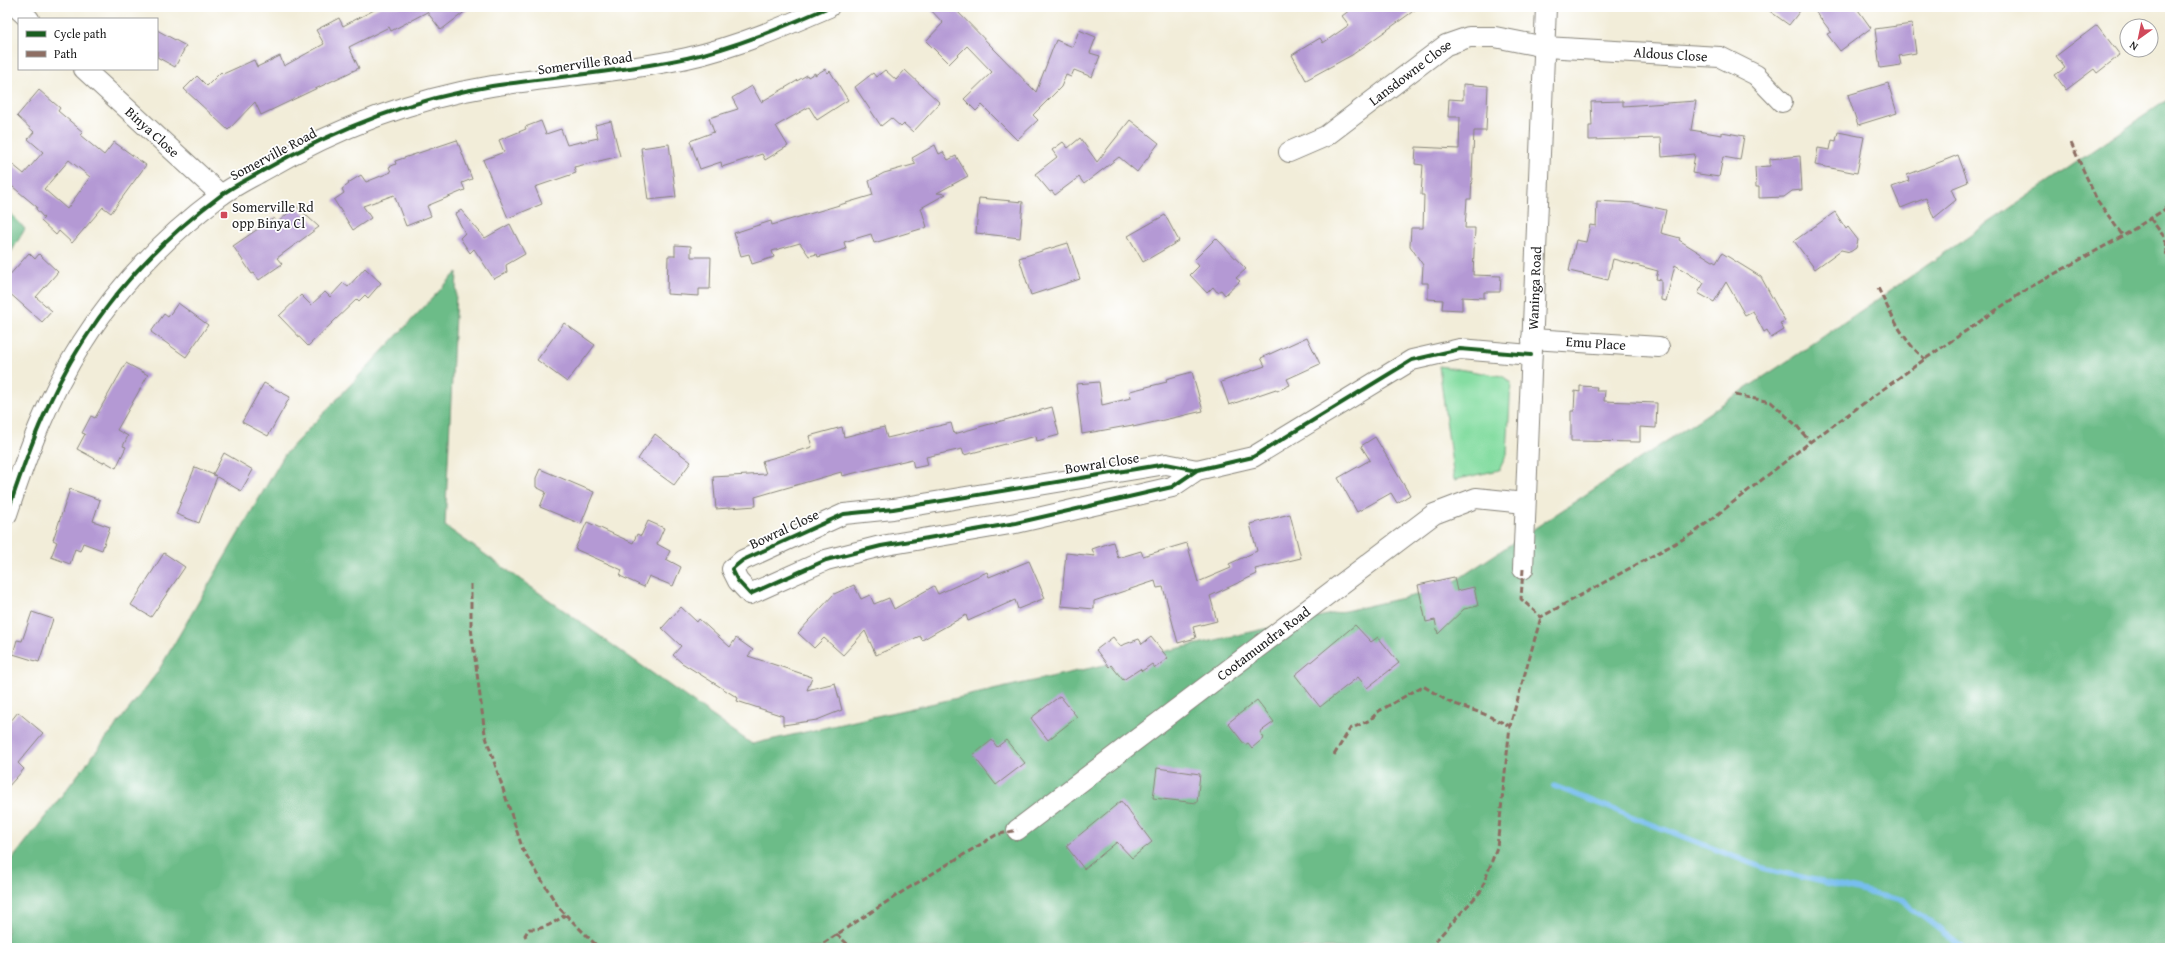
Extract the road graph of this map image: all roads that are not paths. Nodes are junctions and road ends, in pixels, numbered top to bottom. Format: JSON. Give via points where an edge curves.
{"nodes":[{"id":1,"x":16,"y":7,"type":"edge"},
{"id":2,"x":829,"y":7,"type":"edge"},
{"id":3,"x":1546,"y":7,"type":"edge"},
{"id":4,"x":28,"y":18,"type":"edge"},
{"id":5,"x":1545,"y":47,"type":"junction"},
{"id":6,"x":85,"y":70,"type":"edge"},
{"id":7,"x":1782,"y":102,"type":"dead end"},
{"id":8,"x":1289,"y":152,"type":"dead end"},
{"id":9,"x":221,"y":195,"type":"junction"},
{"id":10,"x":1532,"y":347,"type":"junction"},
{"id":11,"x":1659,"y":347,"type":"dead end"},
{"id":12,"x":1197,"y":470,"type":"junction"},
{"id":13,"x":1525,"y":503,"type":"junction"},
{"id":14,"x":7,"y":514,"type":"edge"},
{"id":15,"x":1523,"y":569,"type":"dead end"},
{"id":16,"x":1017,"y":830,"type":"dead end"}],
"edges":[{"from":1,"to":4,"type":"street"},
{"from":2,"to":9,"type":"street","name":"Somerville Road","via":[[758,38],[689,58],[492,86],[403,108],[354,124],[299,151]]},
{"from":3,"to":5,"type":"street","name":"Waninga Road"},
{"from":5,"to":7,"type":"street","name":"Aldous Close","via":[[1720,58],[1756,76]]},
{"from":5,"to":8,"type":"street","name":"Lansdowne Close","via":[[1494,37],[1469,37],[1446,45],[1326,136]]},
{"from":5,"to":10,"type":"street","name":"Waninga Road"},
{"from":6,"to":9,"type":"street","name":"Binya Close"},
{"from":9,"to":14,"type":"street","name":"Somerville Road","via":[[145,262],[103,312],[82,343],[61,378],[37,428]]},
{"from":10,"to":11,"type":"street","name":"Emu Place"},
{"from":10,"to":12,"type":"street","name":"Bowral Close","via":[[1460,349],[1412,360],[1253,457]]},
{"from":10,"to":13,"type":"street","name":"Waninga Road"},
{"from":12,"to":12,"type":"street","name":"Bowral Close","via":[[1172,487],[1016,523],[881,546],[826,560],[750,594],[738,581],[732,569],[743,560],[844,514],[1166,464]]},
{"from":13,"to":15,"type":"street","name":"Waninga Road"},
{"from":13,"to":16,"type":"street","name":"Cootamundra Road","via":[[1476,498],[1434,514]]}]}
